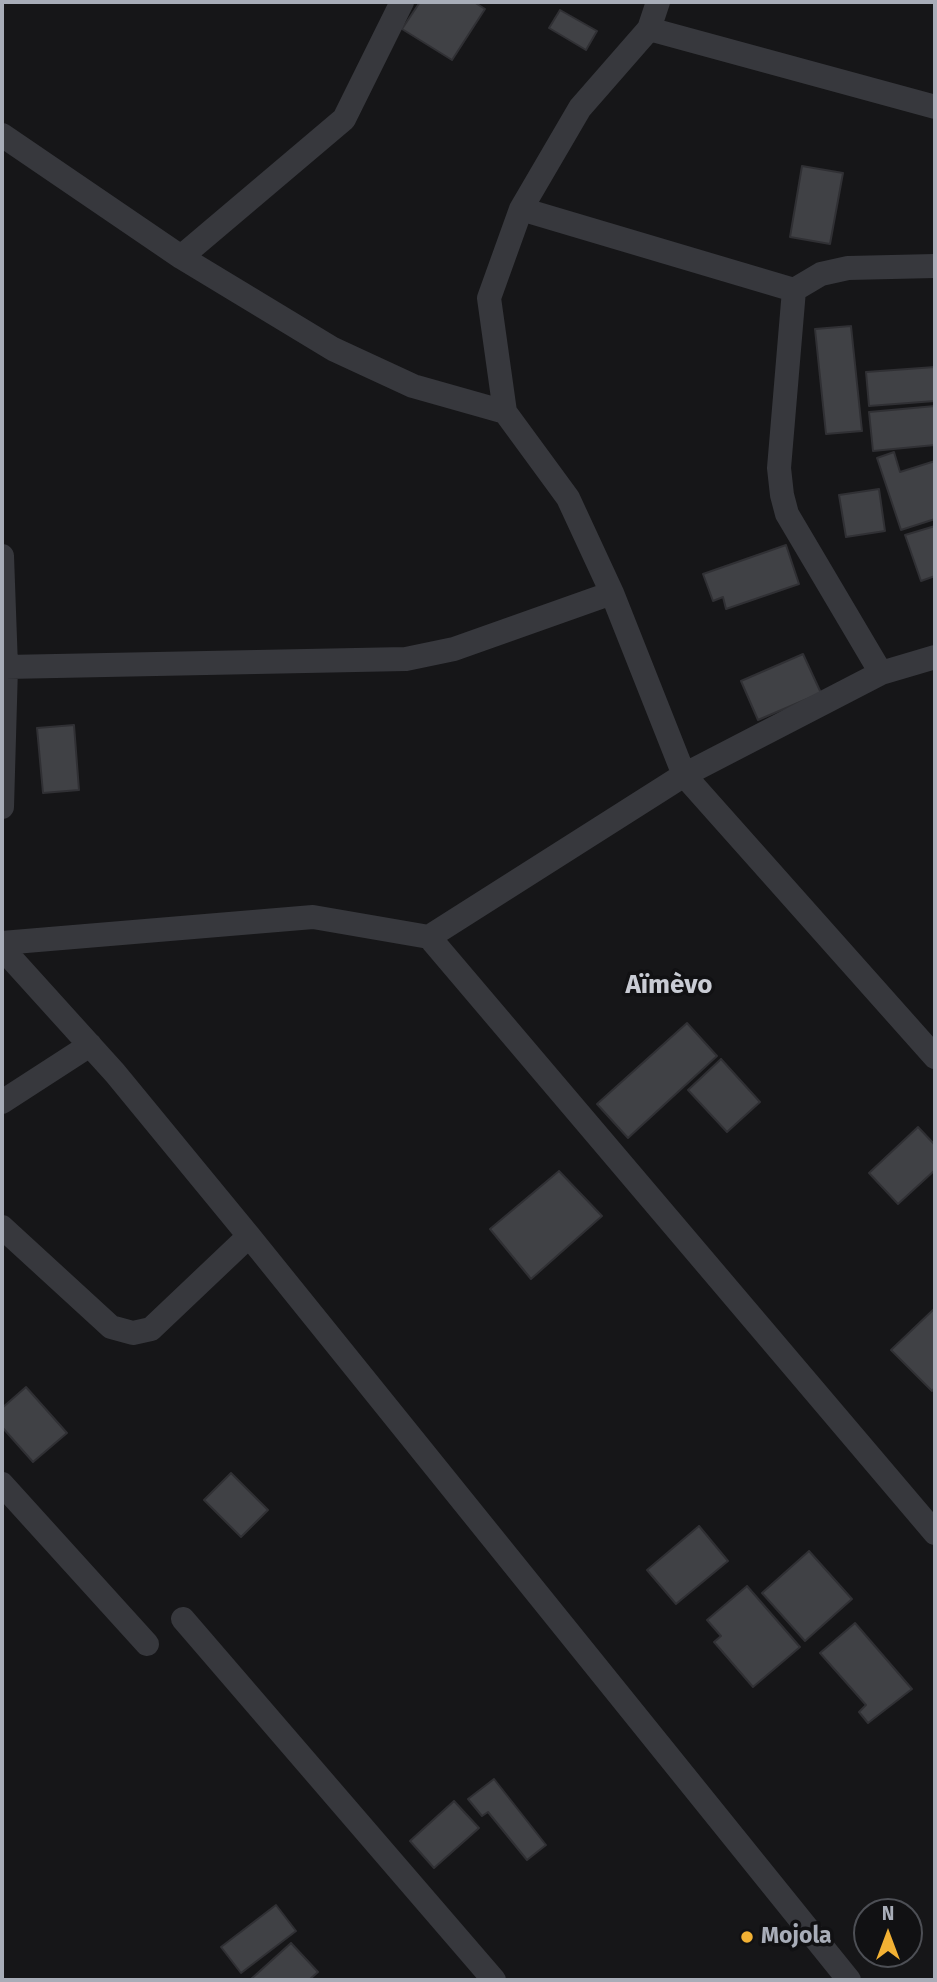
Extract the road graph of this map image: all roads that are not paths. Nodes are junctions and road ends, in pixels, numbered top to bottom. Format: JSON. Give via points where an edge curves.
{"nodes":[{"id":1,"x":402,"y":2,"type":"edge"},
{"id":2,"x":658,"y":2,"type":"edge"},
{"id":3,"x":649,"y":29,"type":"junction"},
{"id":4,"x":935,"y":107,"type":"edge"},
{"id":5,"x":2,"y":135,"type":"edge"},
{"id":6,"x":521,"y":209,"type":"junction"},
{"id":7,"x":181,"y":257,"type":"junction"},
{"id":8,"x":935,"y":266,"type":"edge"},
{"id":9,"x":794,"y":290,"type":"junction"},
{"id":10,"x":505,"y":412,"type":"junction"},
{"id":11,"x":2,"y":556,"type":"edge"},
{"id":12,"x":612,"y":593,"type":"junction"},
{"id":13,"x":935,"y":657,"type":"edge"},
{"id":14,"x":6,"y":667,"type":"junction"},
{"id":15,"x":881,"y":673,"type":"junction"},
{"id":16,"x":684,"y":775,"type":"junction"},
{"id":17,"x":2,"y":807,"type":"edge"},
{"id":18,"x":429,"y":937,"type":"junction"},
{"id":19,"x":2,"y":946,"type":"edge"},
{"id":20,"x":90,"y":1045,"type":"junction"},
{"id":21,"x":935,"y":1057,"type":"edge"},
{"id":22,"x":2,"y":1102,"type":"edge"},
{"id":23,"x":249,"y":1236,"type":"junction"},
{"id":24,"x":7,"y":1240,"type":"edge"},
{"id":25,"x":2,"y":1484,"type":"edge"},
{"id":26,"x":935,"y":1533,"type":"edge"},
{"id":27,"x":183,"y":1619,"type":"dead end"},
{"id":28,"x":147,"y":1644,"type":"dead end"},
{"id":29,"x":494,"y":1980,"type":"edge"},
{"id":30,"x":849,"y":1980,"type":"edge"}],
"edges":[{"from":1,"to":7,"type":"street","via":[[344,119]]},
{"from":2,"to":3,"type":"street"},
{"from":3,"to":4,"type":"street"},
{"from":3,"to":6,"type":"street","via":[[580,108]]},
{"from":5,"to":7,"type":"street"},
{"from":6,"to":9,"type":"street"},
{"from":6,"to":10,"type":"street","via":[[489,298]]},
{"from":7,"to":10,"type":"street","via":[[333,349],[413,386]]},
{"from":8,"to":9,"type":"street","via":[[848,268],[821,274]]},
{"from":9,"to":15,"type":"street","via":[[779,468],[782,495],[787,514]]},
{"from":10,"to":12,"type":"street","via":[[568,498]]},
{"from":11,"to":14,"type":"street"},
{"from":12,"to":14,"type":"street","via":[[454,649],[406,659]]},
{"from":12,"to":16,"type":"street"},
{"from":13,"to":15,"type":"street"},
{"from":14,"to":17,"type":"street"},
{"from":15,"to":16,"type":"street"},
{"from":16,"to":18,"type":"street"},
{"from":16,"to":21,"type":"street"},
{"from":18,"to":19,"type":"street","via":[[313,917]]},
{"from":18,"to":26,"type":"street"},
{"from":19,"to":20,"type":"street"},
{"from":20,"to":22,"type":"street"},
{"from":20,"to":23,"type":"street"},
{"from":23,"to":24,"type":"street","via":[[150,1329],[133,1332],[111,1326]]},
{"from":23,"to":30,"type":"street"},
{"from":25,"to":28,"type":"street"},
{"from":27,"to":29,"type":"street"}]}
